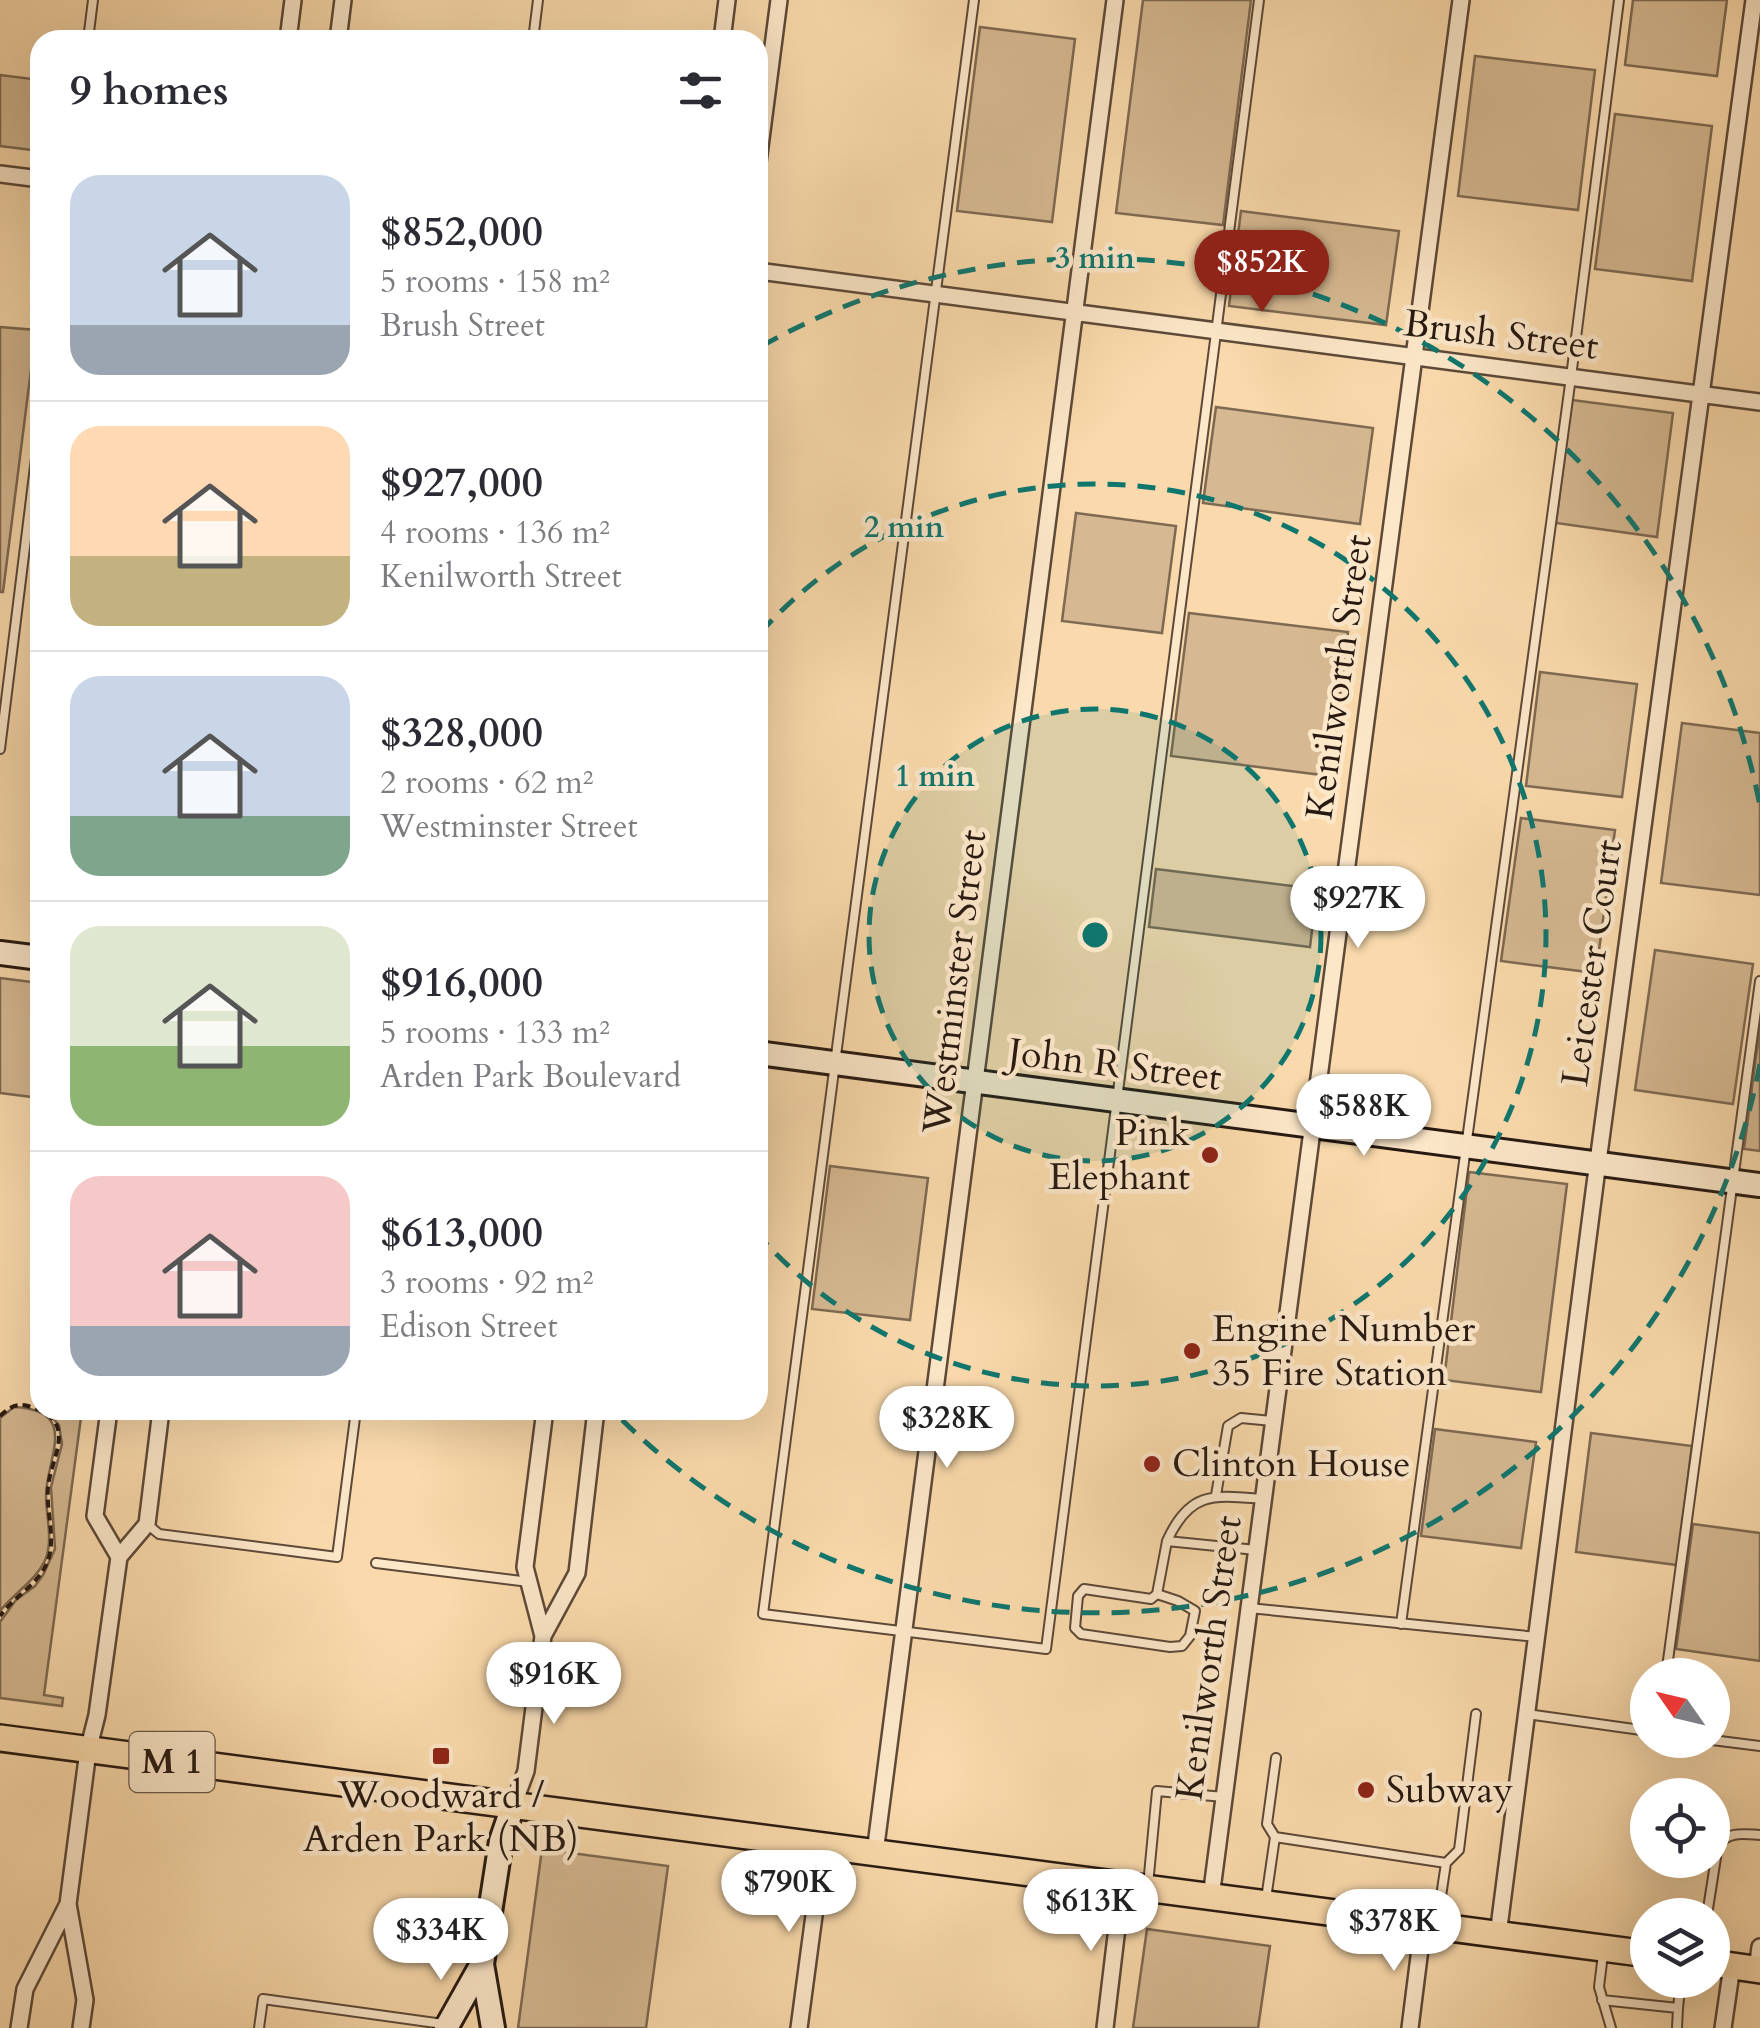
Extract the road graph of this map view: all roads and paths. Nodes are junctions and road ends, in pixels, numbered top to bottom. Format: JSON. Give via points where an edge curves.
{"nodes":[{"id":1,"x":93,"y":0,"type":"edge"},
{"id":2,"x":293,"y":0,"type":"edge"},
{"id":3,"x":343,"y":0,"type":"edge"},
{"id":4,"x":538,"y":0,"type":"edge"},
{"id":5,"x":727,"y":0,"type":"edge"},
{"id":6,"x":779,"y":0,"type":"edge"},
{"id":7,"x":974,"y":0,"type":"edge"},
{"id":8,"x":1115,"y":0,"type":"edge"},
{"id":9,"x":1259,"y":0,"type":"edge"},
{"id":10,"x":1461,"y":0,"type":"edge"},
{"id":11,"x":1619,"y":0,"type":"edge"},
{"id":12,"x":1754,"y":0,"type":"edge"},
{"id":13,"x":89,"y":30,"type":"edge"},
{"id":14,"x":289,"y":30,"type":"edge"},
{"id":15,"x":339,"y":30,"type":"edge"},
{"id":16,"x":534,"y":30,"type":"edge"},
{"id":17,"x":723,"y":30,"type":"edge"},
{"id":18,"x":768,"y":85,"type":"edge"},
{"id":19,"x":0,"y":174,"type":"edge"},
{"id":20,"x":30,"y":178,"type":"edge"},
{"id":21,"x":768,"y":272,"type":"edge"},
{"id":22,"x":936,"y":294,"type":"junction"},
{"id":23,"x":1075,"y":312,"type":"junction"},
{"id":24,"x":1216,"y":332,"type":"junction"},
{"id":25,"x":1414,"y":356,"type":"junction"},
{"id":26,"x":1571,"y":377,"type":"junction"},
{"id":27,"x":1702,"y":394,"type":"junction"},
{"id":28,"x":1760,"y":402,"type":"edge"},
{"id":29,"x":30,"y":507,"type":"edge"},
{"id":30,"x":0,"y":749,"type":"edge"},
{"id":31,"x":0,"y":953,"type":"edge"},
{"id":32,"x":30,"y":957,"type":"edge"},
{"id":33,"x":1760,"y":981,"type":"edge"},
{"id":34,"x":768,"y":1054,"type":"edge"},
{"id":35,"x":836,"y":1063,"type":"junction"},
{"id":36,"x":974,"y":1082,"type":"junction"},
{"id":37,"x":1117,"y":1101,"type":"junction"},
{"id":38,"x":1312,"y":1126,"type":"junction"},
{"id":39,"x":1465,"y":1146,"type":"junction"},
{"id":40,"x":1598,"y":1162,"type":"junction"},
{"id":41,"x":1734,"y":1181,"type":"junction"},
{"id":42,"x":1760,"y":1185,"type":"edge"},
{"id":43,"x":30,"y":1406,"type":"edge"},
{"id":44,"x":0,"y":1416,"type":"edge"},
{"id":45,"x":52,"y":1420,"type":"edge"},
{"id":46,"x":108,"y":1420,"type":"edge"},
{"id":47,"x":159,"y":1420,"type":"edge"},
{"id":48,"x":355,"y":1420,"type":"edge"},
{"id":49,"x":544,"y":1420,"type":"edge"},
{"id":50,"x":595,"y":1420,"type":"edge"},
{"id":51,"x":1273,"y":1421,"type":"junction"},
{"id":52,"x":1216,"y":1495,"type":"junction"},
{"id":53,"x":1263,"y":1499,"type":"junction"},
{"id":54,"x":146,"y":1524,"type":"junction"},
{"id":55,"x":1166,"y":1540,"type":"junction"},
{"id":56,"x":1256,"y":1550,"type":"junction"},
{"id":57,"x":119,"y":1557,"type":"junction"},
{"id":58,"x":376,"y":1564,"type":"dead end"},
{"id":59,"x":529,"y":1582,"type":"junction"},
{"id":60,"x":1156,"y":1594,"type":"junction"},
{"id":61,"x":1248,"y":1608,"type":"junction"},
{"id":62,"x":0,"y":1616,"type":"edge"},
{"id":63,"x":1402,"y":1624,"type":"junction"},
{"id":64,"x":904,"y":1630,"type":"junction"},
{"id":65,"x":543,"y":1636,"type":"junction"},
{"id":66,"x":1537,"y":1637,"type":"junction"},
{"id":67,"x":1668,"y":1658,"type":"edge"},
{"id":68,"x":1476,"y":1714,"type":"dead end"},
{"id":69,"x":1527,"y":1714,"type":"junction"},
{"id":70,"x":1630,"y":1728,"type":"edge"},
{"id":71,"x":0,"y":1738,"type":"edge"},
{"id":72,"x":1730,"y":1742,"type":"edge"},
{"id":73,"x":1760,"y":1746,"type":"edge"},
{"id":74,"x":88,"y":1750,"type":"junction"},
{"id":75,"x":1276,"y":1758,"type":"dead end"},
{"id":76,"x":1224,"y":1796,"type":"junction"},
{"id":77,"x":513,"y":1806,"type":"junction"},
{"id":78,"x":1760,"y":1835,"type":"edge"},
{"id":79,"x":1274,"y":1838,"type":"junction"},
{"id":80,"x":824,"y":1848,"type":"junction"},
{"id":81,"x":875,"y":1853,"type":"junction"},
{"id":82,"x":1446,"y":1863,"type":"junction"},
{"id":83,"x":1135,"y":1888,"type":"junction"},
{"id":84,"x":1211,"y":1897,"type":"junction"},
{"id":85,"x":1710,"y":1898,"type":"edge"},
{"id":86,"x":68,"y":1904,"type":"junction"},
{"id":87,"x":1265,"y":1905,"type":"junction"},
{"id":88,"x":1430,"y":1926,"type":"junction"},
{"id":89,"x":1498,"y":1936,"type":"junction"},
{"id":90,"x":1603,"y":1949,"type":"junction"},
{"id":91,"x":1630,"y":1952,"type":"edge"},
{"id":92,"x":1744,"y":1963,"type":"edge"},
{"id":93,"x":482,"y":1964,"type":"junction"},
{"id":94,"x":1679,"y":1998,"type":"edge"},
{"id":95,"x":1602,"y":2000,"type":"junction"},
{"id":96,"x":1678,"y":2008,"type":"junction"},
{"id":97,"x":446,"y":2026,"type":"edge"},
{"id":98,"x":19,"y":2028,"type":"edge"},
{"id":99,"x":81,"y":2028,"type":"edge"},
{"id":100,"x":259,"y":2028,"type":"edge"},
{"id":101,"x":494,"y":2028,"type":"edge"},
{"id":102,"x":799,"y":2028,"type":"edge"},
{"id":103,"x":1105,"y":2028,"type":"edge"},
{"id":104,"x":1410,"y":2028,"type":"edge"},
{"id":105,"x":1613,"y":2028,"type":"edge"},
{"id":106,"x":1677,"y":2028,"type":"edge"},
{"id":107,"x":1724,"y":2028,"type":"edge"}],
"edges":[{"from":1,"to":13,"type":"lane"},
{"from":2,"to":14,"type":"street"},
{"from":3,"to":15,"type":"street"},
{"from":4,"to":16,"type":"lane"},
{"from":5,"to":17,"type":"street"},
{"from":6,"to":18,"type":"street"},
{"from":7,"to":22,"type":"lane"},
{"from":8,"to":23,"type":"street","name":"Westminster Street"},
{"from":9,"to":24,"type":"lane"},
{"from":10,"to":25,"type":"street","name":"Kenilworth Street"},
{"from":11,"to":26,"type":"lane"},
{"from":12,"to":27,"type":"street","name":"Leicester Court"},
{"from":19,"to":20,"type":"street"},
{"from":21,"to":22,"type":"street","name":"Brush Street"},
{"from":22,"to":23,"type":"street","name":"Brush Street"},
{"from":22,"to":35,"type":"lane"},
{"from":23,"to":24,"type":"street","name":"Brush Street"},
{"from":23,"to":36,"type":"street","name":"Westminster Street"},
{"from":24,"to":25,"type":"street","name":"Brush Street"},
{"from":24,"to":37,"type":"lane"},
{"from":25,"to":26,"type":"street","name":"Brush Street"},
{"from":25,"to":38,"type":"street","name":"Kenilworth Street"},
{"from":26,"to":27,"type":"street","name":"Brush Street"},
{"from":26,"to":39,"type":"lane"},
{"from":27,"to":28,"type":"street","name":"Brush Street"},
{"from":27,"to":40,"type":"street","name":"Leicester Court"},
{"from":29,"to":30,"type":"lane"},
{"from":31,"to":32,"type":"street"},
{"from":33,"to":41,"type":"lane"},
{"from":34,"to":35,"type":"street","name":"John R Street"},
{"from":35,"to":36,"type":"street","name":"John R Street"},
{"from":35,"to":64,"type":"lane","via":[[763,1614]]},
{"from":36,"to":37,"type":"street","name":"John R Street"},
{"from":36,"to":64,"type":"street","name":"Westminster Street"},
{"from":37,"to":38,"type":"street","name":"John R Street"},
{"from":37,"to":64,"type":"lane","via":[[1046,1649]]},
{"from":38,"to":39,"type":"street","name":"John R Street"},
{"from":38,"to":51,"type":"street","name":"Kenilworth Street"},
{"from":39,"to":40,"type":"street","name":"John R Street"},
{"from":39,"to":63,"type":"lane"},
{"from":40,"to":41,"type":"street","name":"John R Street"},
{"from":40,"to":66,"type":"street","name":"Leicester Court"},
{"from":41,"to":42,"type":"street","name":"John R Street"},
{"from":41,"to":67,"type":"lane"},
{"from":43,"to":44,"type":"path","via":[[15,1404]]},
{"from":45,"to":62,"type":"path","via":[[60,1442],[48,1488],[49,1556],[40,1576]]},
{"from":46,"to":57,"type":"street","via":[[95,1516]]},
{"from":47,"to":54,"type":"street"},
{"from":48,"to":54,"type":"lane","via":[[337,1557],[159,1534]]},
{"from":49,"to":59,"type":"street","via":[[524,1567]]},
{"from":50,"to":65,"type":"street","via":[[576,1573]]},
{"from":51,"to":52,"type":"lane","via":[[1240,1418],[1228,1426]]},
{"from":51,"to":53,"type":"street","name":"Kenilworth Street"},
{"from":52,"to":53,"type":"lane"},
{"from":52,"to":55,"type":"lane","via":[[1200,1500]]},
{"from":53,"to":56,"type":"street","name":"Kenilworth Street"},
{"from":54,"to":57,"type":"street"},
{"from":55,"to":56,"type":"lane"},
{"from":55,"to":60,"type":"lane"},
{"from":56,"to":61,"type":"street","name":"Kenilworth Street"},
{"from":57,"to":74,"type":"street"},
{"from":58,"to":59,"type":"lane"},
{"from":59,"to":65,"type":"street"},
{"from":60,"to":60,"type":"lane","via":[[1084,1589],[1075,1628],[1182,1646],[1195,1611]]},
{"from":61,"to":63,"type":"lane"},
{"from":61,"to":76,"type":"street","name":"Kenilworth Street"},
{"from":63,"to":66,"type":"lane"},
{"from":64,"to":81,"type":"street","name":"Westminster Street"},
{"from":65,"to":77,"type":"street","via":[[526,1770]]},
{"from":66,"to":69,"type":"street","name":"Leicester Court"},
{"from":68,"to":82,"type":"lane","via":[[1458,1850]]},
{"from":69,"to":70,"type":"lane"},
{"from":69,"to":89,"type":"street","name":"Leicester Court"},
{"from":71,"to":74,"type":"main road","number":"M 1"},
{"from":72,"to":73,"type":"lane"},
{"from":74,"to":77,"type":"main road","number":"M 1"},
{"from":74,"to":86,"type":"street"},
{"from":75,"to":79,"type":"lane","via":[[1267,1824]]},
{"from":76,"to":83,"type":"lane","via":[[1157,1791],[1150,1853]]},
{"from":76,"to":84,"type":"street","name":"Kenilworth Street"},
{"from":77,"to":80,"type":"main road","number":"M 1"},
{"from":77,"to":93,"type":"street","via":[[501,1841]]},
{"from":78,"to":85,"type":"lane","via":[[1731,1834],[1718,1846]]},
{"from":79,"to":82,"type":"lane"},
{"from":79,"to":87,"type":"lane"},
{"from":80,"to":81,"type":"main road","number":"M 1"},
{"from":80,"to":102,"type":"street"},
{"from":81,"to":83,"type":"main road","number":"M 1"},
{"from":82,"to":88,"type":"lane"},
{"from":83,"to":84,"type":"main road","number":"M 1"},
{"from":83,"to":103,"type":"street"},
{"from":84,"to":87,"type":"main road","number":"M 1"},
{"from":86,"to":98,"type":"street","via":[[24,1989]]},
{"from":86,"to":99,"type":"street","via":[[85,2000]]},
{"from":87,"to":88,"type":"main road","number":"M 1"},
{"from":88,"to":89,"type":"main road","number":"M 1"},
{"from":88,"to":104,"type":"street"},
{"from":89,"to":90,"type":"main road","number":"M 1"},
{"from":90,"to":91,"type":"main road","number":"M 1"},
{"from":90,"to":95,"type":"lane"},
{"from":92,"to":107,"type":"street"},
{"from":93,"to":97,"type":"street"},
{"from":93,"to":101,"type":"street"},
{"from":94,"to":96,"type":"lane"},
{"from":95,"to":96,"type":"lane"},
{"from":95,"to":105,"type":"lane"},
{"from":96,"to":106,"type":"lane"},
{"from":97,"to":100,"type":"lane","via":[[263,1999]]}]}
